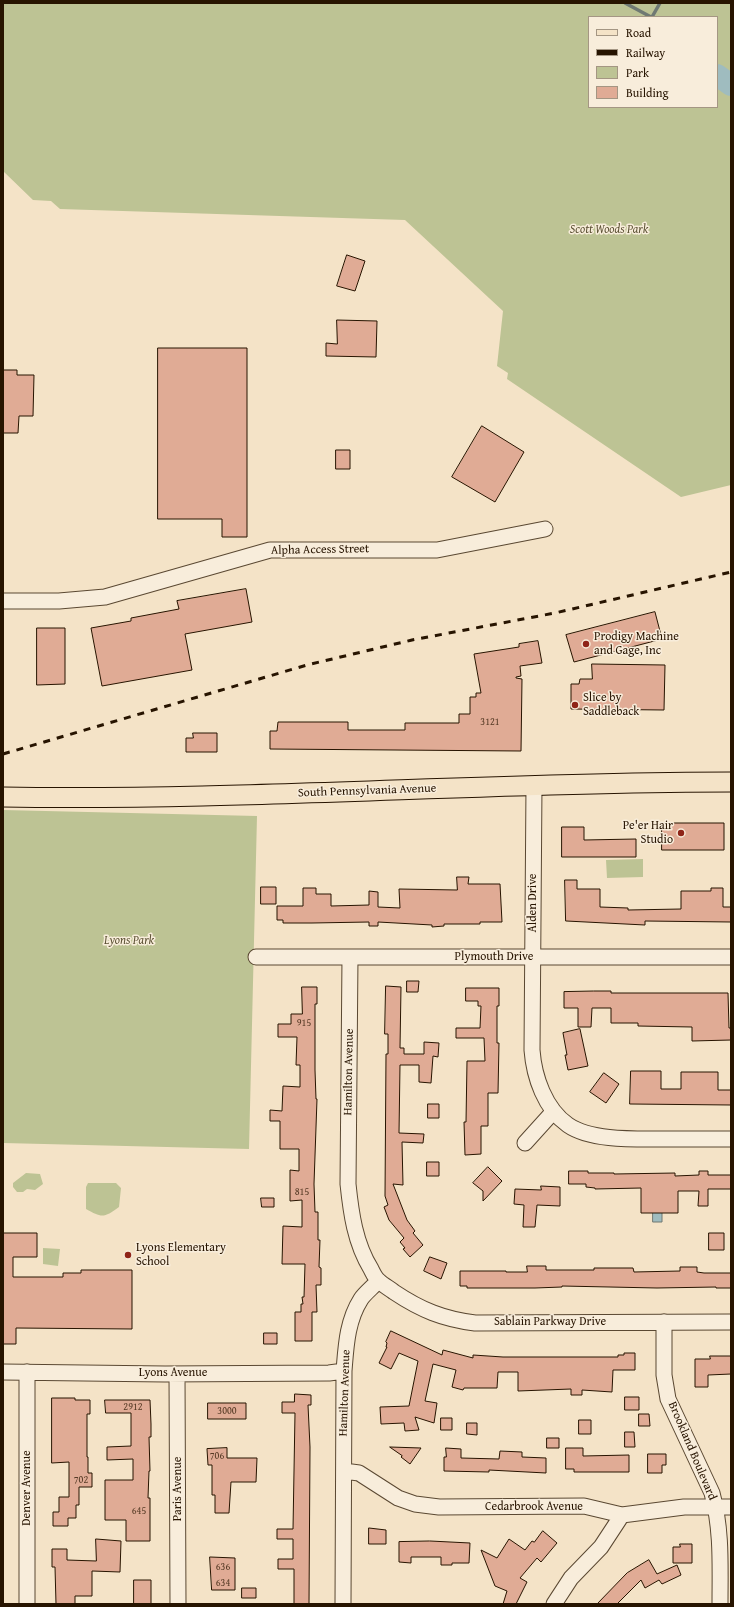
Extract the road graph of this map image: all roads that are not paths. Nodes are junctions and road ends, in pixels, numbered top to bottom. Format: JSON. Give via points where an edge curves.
{"nodes":[{"id":1,"x":545,"y":529,"type":"dead end"},
{"id":2,"x":3,"y":601,"type":"edge"},
{"id":3,"x":731,"y":782,"type":"edge"},
{"id":4,"x":534,"y":785,"type":"junction"},
{"id":5,"x":3,"y":797,"type":"edge"},
{"id":6,"x":256,"y":957,"type":"dead end"},
{"id":7,"x":350,"y":957,"type":"junction"},
{"id":8,"x":533,"y":957,"type":"junction"},
{"id":9,"x":731,"y":957,"type":"edge"},
{"id":10,"x":553,"y":1112,"type":"junction"},
{"id":11,"x":731,"y":1139,"type":"edge"},
{"id":12,"x":525,"y":1143,"type":"dead end"},
{"id":13,"x":378,"y":1281,"type":"junction"},
{"id":14,"x":664,"y":1322,"type":"junction"},
{"id":15,"x":731,"y":1322,"type":"edge"},
{"id":16,"x":344,"y":1371,"type":"junction"},
{"id":17,"x":3,"y":1372,"type":"edge"},
{"id":18,"x":27,"y":1372,"type":"junction"},
{"id":19,"x":177,"y":1374,"type":"junction"},
{"id":20,"x":344,"y":1470,"type":"junction"},
{"id":21,"x":716,"y":1507,"type":"junction"},
{"id":22,"x":731,"y":1507,"type":"edge"},
{"id":23,"x":622,"y":1515,"type":"junction"},
{"id":24,"x":27,"y":1604,"type":"edge"},
{"id":25,"x":178,"y":1604,"type":"edge"},
{"id":26,"x":343,"y":1604,"type":"edge"},
{"id":27,"x":554,"y":1604,"type":"edge"},
{"id":28,"x":720,"y":1604,"type":"edge"}],
"edges":[{"from":1,"to":2,"type":"street","name":"Alpha Access Street","via":[[436,550],[270,550],[105,597],[59,602]]},
{"from":3,"to":4,"type":"main road","name":"South Pennsylvania Avenue"},
{"from":4,"to":5,"type":"main road","name":"South Pennsylvania Avenue","via":[[171,797]]},
{"from":4,"to":8,"type":"street","name":"Alden Drive"},
{"from":6,"to":7,"type":"street","name":"Plymouth Drive"},
{"from":7,"to":8,"type":"street","name":"Plymouth Drive"},
{"from":7,"to":13,"type":"street","name":"Hamilton Avenue","via":[[349,1191],[357,1236],[365,1260]]},
{"from":8,"to":9,"type":"street","name":"Plymouth Drive"},
{"from":8,"to":10,"type":"street","name":"Alden Drive","via":[[533,1066]]},
{"from":10,"to":11,"type":"street","name":"Alden Drive","via":[[569,1126],[603,1136]]},
{"from":10,"to":12,"type":"street"},
{"from":13,"to":14,"type":"street","name":"Sablain Parkway Drive","via":[[419,1307],[457,1321]]},
{"from":13,"to":16,"type":"street","name":"Hamilton Avenue","via":[[362,1298],[351,1320]]},
{"from":14,"to":15,"type":"street","name":"Sablain Parkway Drive"},
{"from":14,"to":21,"type":"street","name":"Brookland Boulevard","via":[[664,1375],[668,1398]]},
{"from":16,"to":19,"type":"street","name":"Lyons Avenue"},
{"from":16,"to":20,"type":"street","name":"Hamilton Avenue"},
{"from":17,"to":18,"type":"street","name":"Lyons Avenue"},
{"from":18,"to":19,"type":"street","name":"Lyons Avenue"},
{"from":18,"to":24,"type":"street","name":"Denver Avenue"},
{"from":19,"to":25,"type":"street","name":"Paris Avenue"},
{"from":20,"to":23,"type":"street","name":"Cedarbrook Avenue","via":[[359,1473],[398,1498],[415,1504],[439,1507],[584,1506]]},
{"from":20,"to":26,"type":"street","name":"Hamilton Avenue"},
{"from":21,"to":22,"type":"street","name":"Cedarbrook Avenue"},
{"from":21,"to":23,"type":"street","name":"Cedarbrook Avenue","via":[[684,1507]]},
{"from":21,"to":28,"type":"street","name":"Brookland Boulevard","via":[[720,1537]]},
{"from":23,"to":27,"type":"street","via":[[601,1547],[571,1578]]}]}
